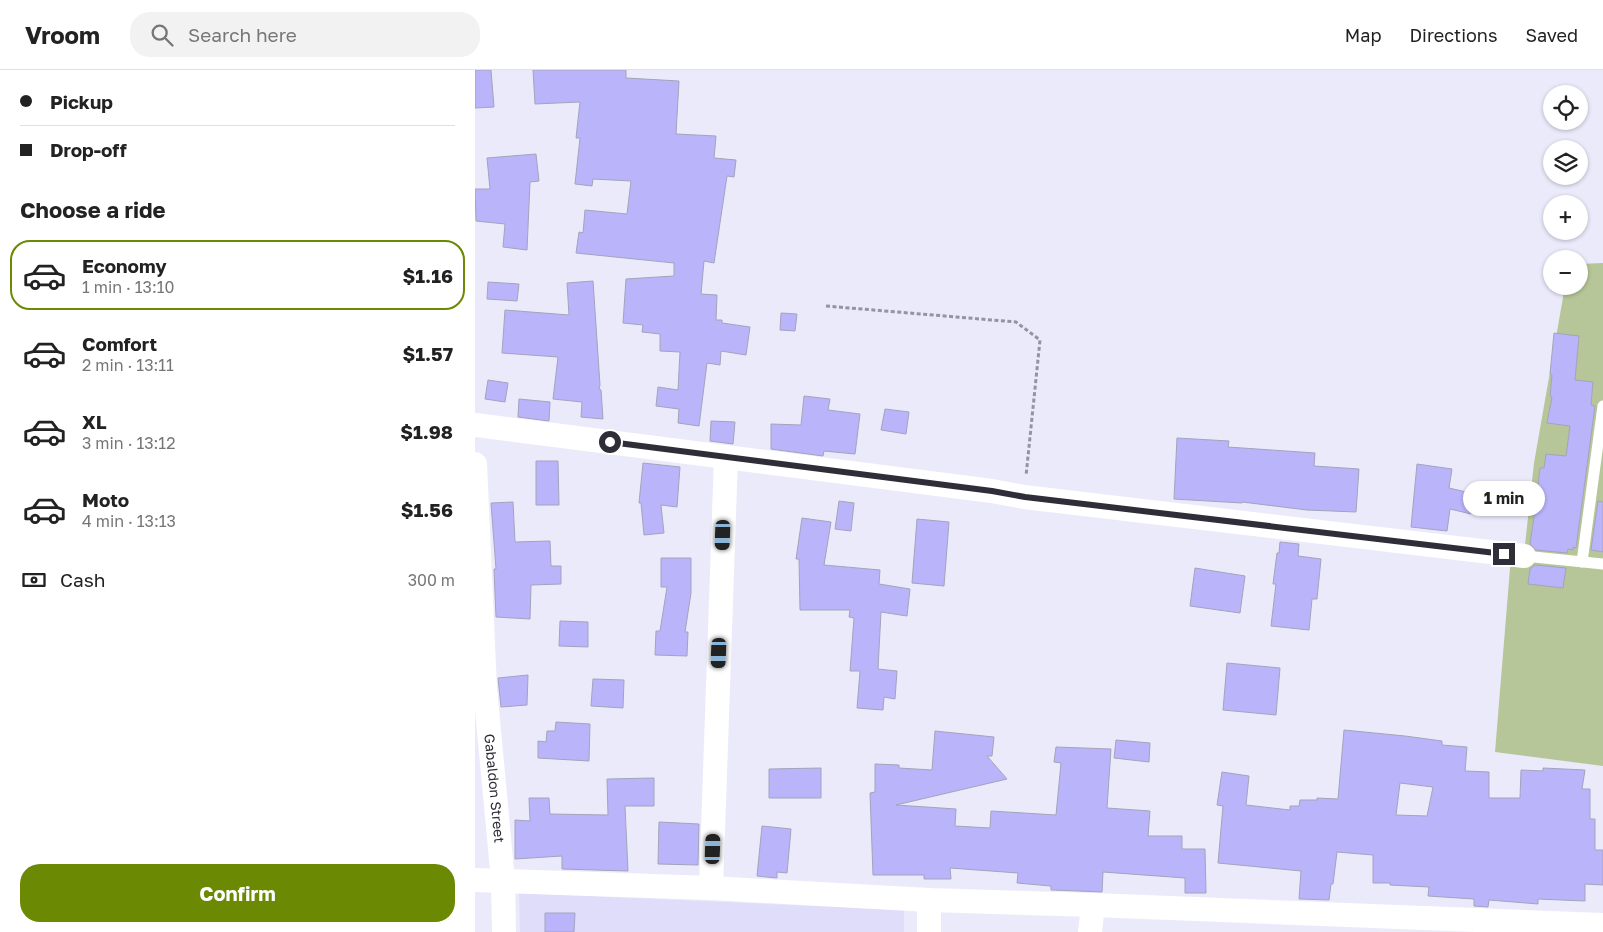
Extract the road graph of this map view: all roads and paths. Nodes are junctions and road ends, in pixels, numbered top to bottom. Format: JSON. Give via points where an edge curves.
{"nodes":[{"id":1,"x":826,"y":306,"type":"dead end"},
{"id":2,"x":1603,"y":406,"type":"edge"},
{"id":3,"x":475,"y":425,"type":"edge"},
{"id":4,"x":726,"y":457,"type":"junction"},
{"id":5,"x":475,"y":464,"type":"edge"},
{"id":6,"x":1025,"y":497,"type":"junction"},
{"id":7,"x":1524,"y":556,"type":"joint"},
{"id":8,"x":1582,"y":562,"type":"junction"},
{"id":9,"x":1603,"y":564,"type":"edge"},
{"id":10,"x":475,"y":880,"type":"edge"},
{"id":11,"x":503,"y":881,"type":"junction"},
{"id":12,"x":711,"y":888,"type":"junction"},
{"id":13,"x":929,"y":900,"type":"junction"},
{"id":14,"x":1093,"y":905,"type":"junction"},
{"id":15,"x":1603,"y":925,"type":"edge"},
{"id":16,"x":504,"y":932,"type":"edge"},
{"id":17,"x":929,"y":932,"type":"edge"},
{"id":18,"x":1090,"y":932,"type":"edge"}],
"edges":[{"from":1,"to":6,"type":"path","via":[[1016,322],[1040,340]]},
{"from":2,"to":8,"type":"lane"},
{"from":3,"to":4,"type":"street"},
{"from":4,"to":6,"type":"street"},
{"from":4,"to":12,"type":"street"},
{"from":5,"to":11,"type":"street","name":"Gabaldon Street","via":[[485,688]]},
{"from":6,"to":7,"type":"street"},
{"from":7,"to":8,"type":"lane"},
{"from":8,"to":9,"type":"lane"},
{"from":10,"to":11,"type":"street"},
{"from":11,"to":12,"type":"street"},
{"from":11,"to":16,"type":"street","name":"Gabaldon Street"},
{"from":12,"to":13,"type":"street"},
{"from":13,"to":14,"type":"street"},
{"from":13,"to":17,"type":"street"},
{"from":14,"to":15,"type":"street"},
{"from":14,"to":18,"type":"street"}]}
